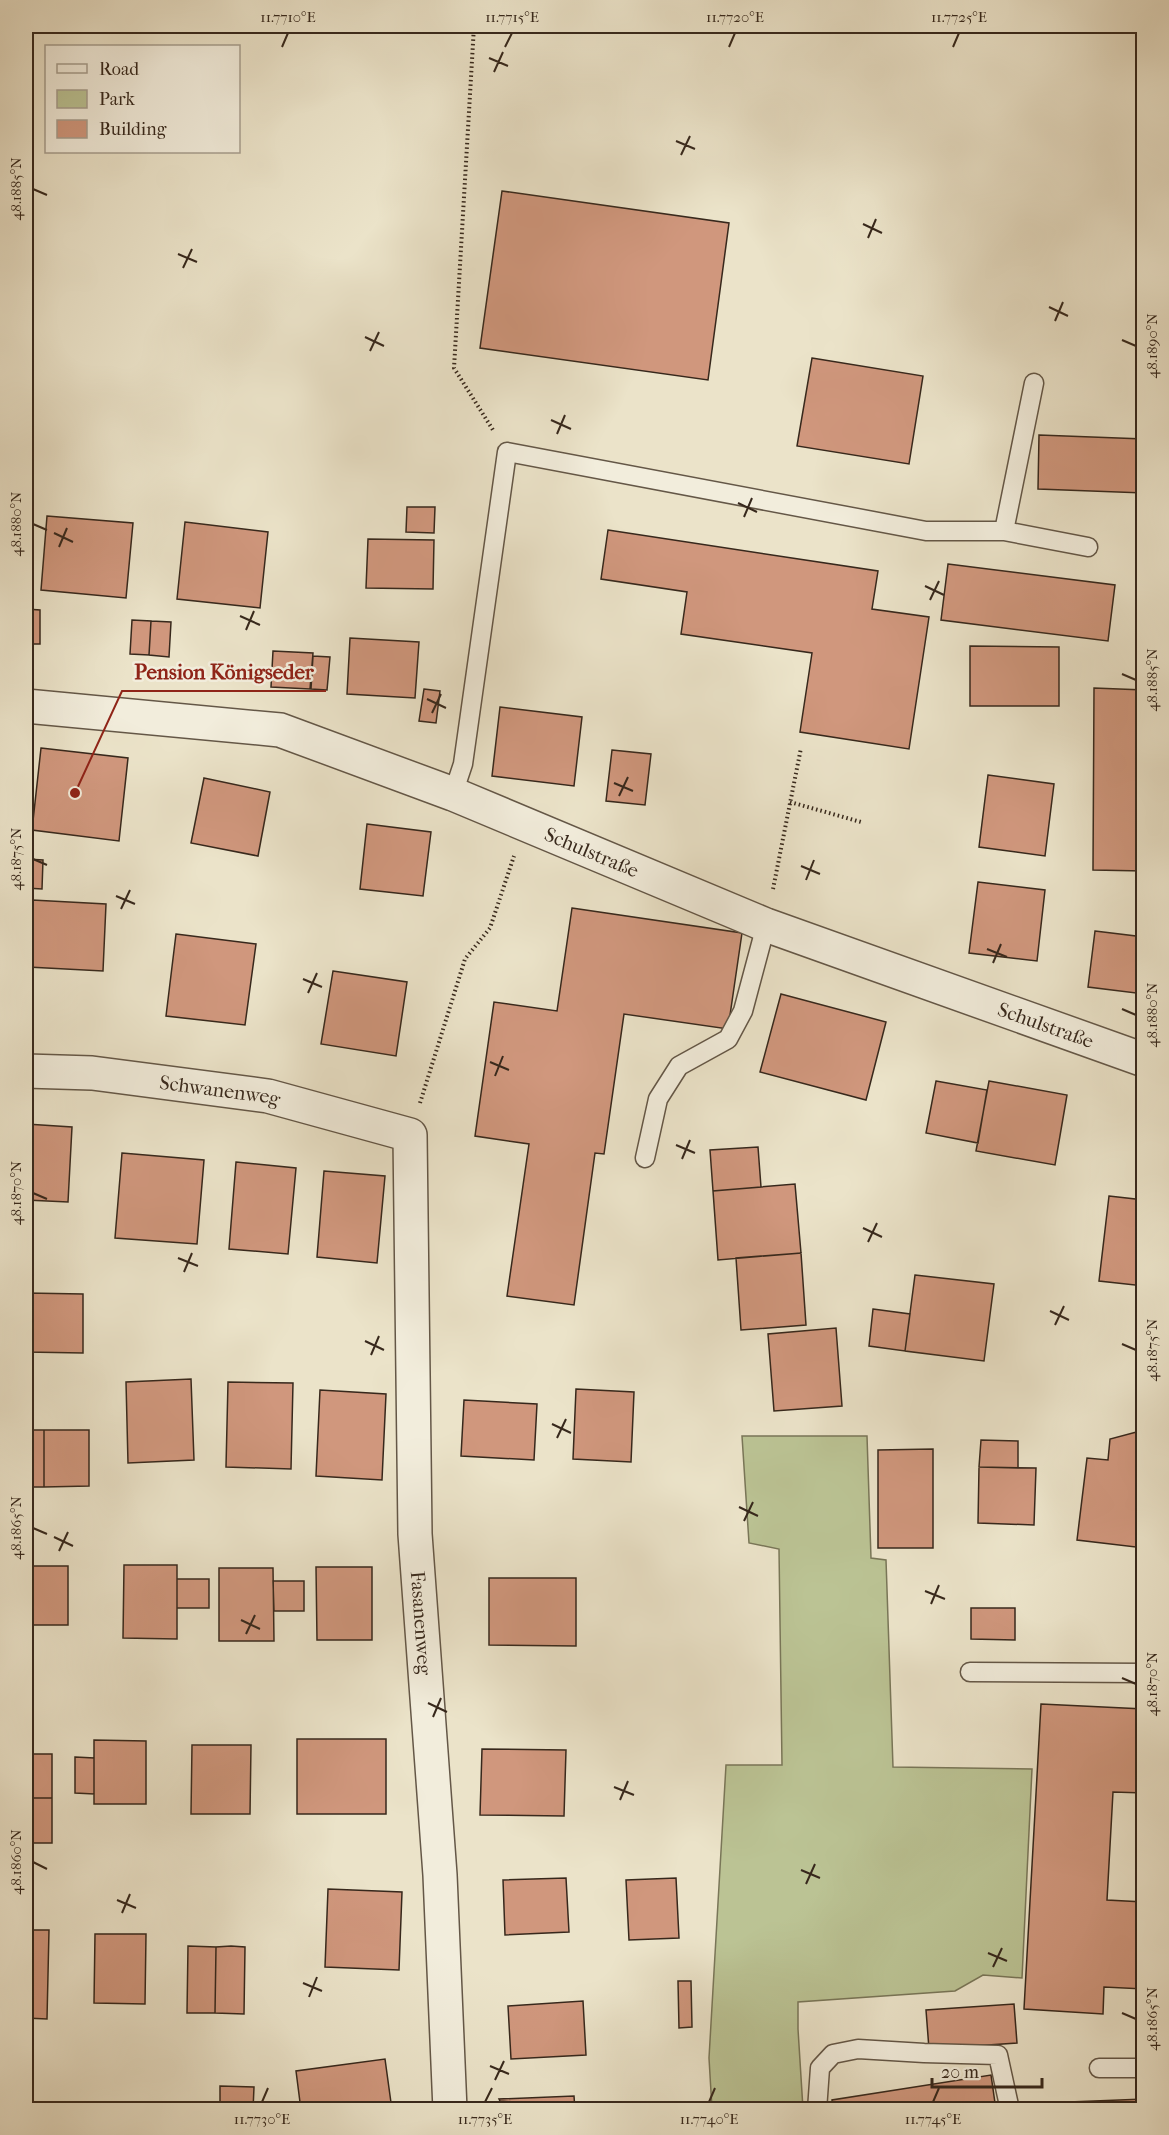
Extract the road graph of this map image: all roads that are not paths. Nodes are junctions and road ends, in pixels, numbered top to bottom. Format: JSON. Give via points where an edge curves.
{"nodes":[{"id":1,"x":1034,"y":383,"type":"dead end"},
{"id":2,"x":1004,"y":531,"type":"junction"},
{"id":3,"x":1088,"y":547,"type":"dead end"},
{"id":4,"x":26,"y":706,"type":"edge"},
{"id":5,"x":453,"y":794,"type":"junction"},
{"id":6,"x":766,"y":925,"type":"junction"},
{"id":7,"x":1143,"y":1060,"type":"edge"},
{"id":8,"x":26,"y":1071,"type":"edge"},
{"id":9,"x":410,"y":1135,"type":"joint"},
{"id":10,"x":645,"y":1158,"type":"dead end"},
{"id":11,"x":970,"y":1672,"type":"dead end"},
{"id":12,"x":1143,"y":1673,"type":"edge"},
{"id":13,"x":1099,"y":2068,"type":"dead end"},
{"id":14,"x":1143,"y":2068,"type":"edge"},
{"id":15,"x":450,"y":2109,"type":"edge"},
{"id":16,"x":817,"y":2109,"type":"edge"},
{"id":17,"x":1010,"y":2109,"type":"edge"}],
"edges":[{"from":1,"to":2,"type":"lane"},
{"from":2,"to":3,"type":"lane"},
{"from":2,"to":5,"type":"lane","via":[[926,531],[507,452],[463,764]]},
{"from":4,"to":5,"type":"street","name":"Schulstraße","via":[[280,730]]},
{"from":5,"to":6,"type":"street","name":"Schulstraße"},
{"from":6,"to":7,"type":"street","name":"Schulstraße"},
{"from":6,"to":10,"type":"lane","via":[[743,1011],[728,1039],[679,1066],[658,1099]]},
{"from":8,"to":9,"type":"street","name":"Schwanenweg","via":[[92,1073],[268,1095]]},
{"from":9,"to":15,"type":"street","name":"Fasanenweg","via":[[415,1534],[440,1875]]},
{"from":11,"to":12,"type":"lane"},
{"from":13,"to":14,"type":"lane"},
{"from":16,"to":17,"type":"lane","via":[[820,2068],[833,2054],[858,2049],[998,2055]]}]}
